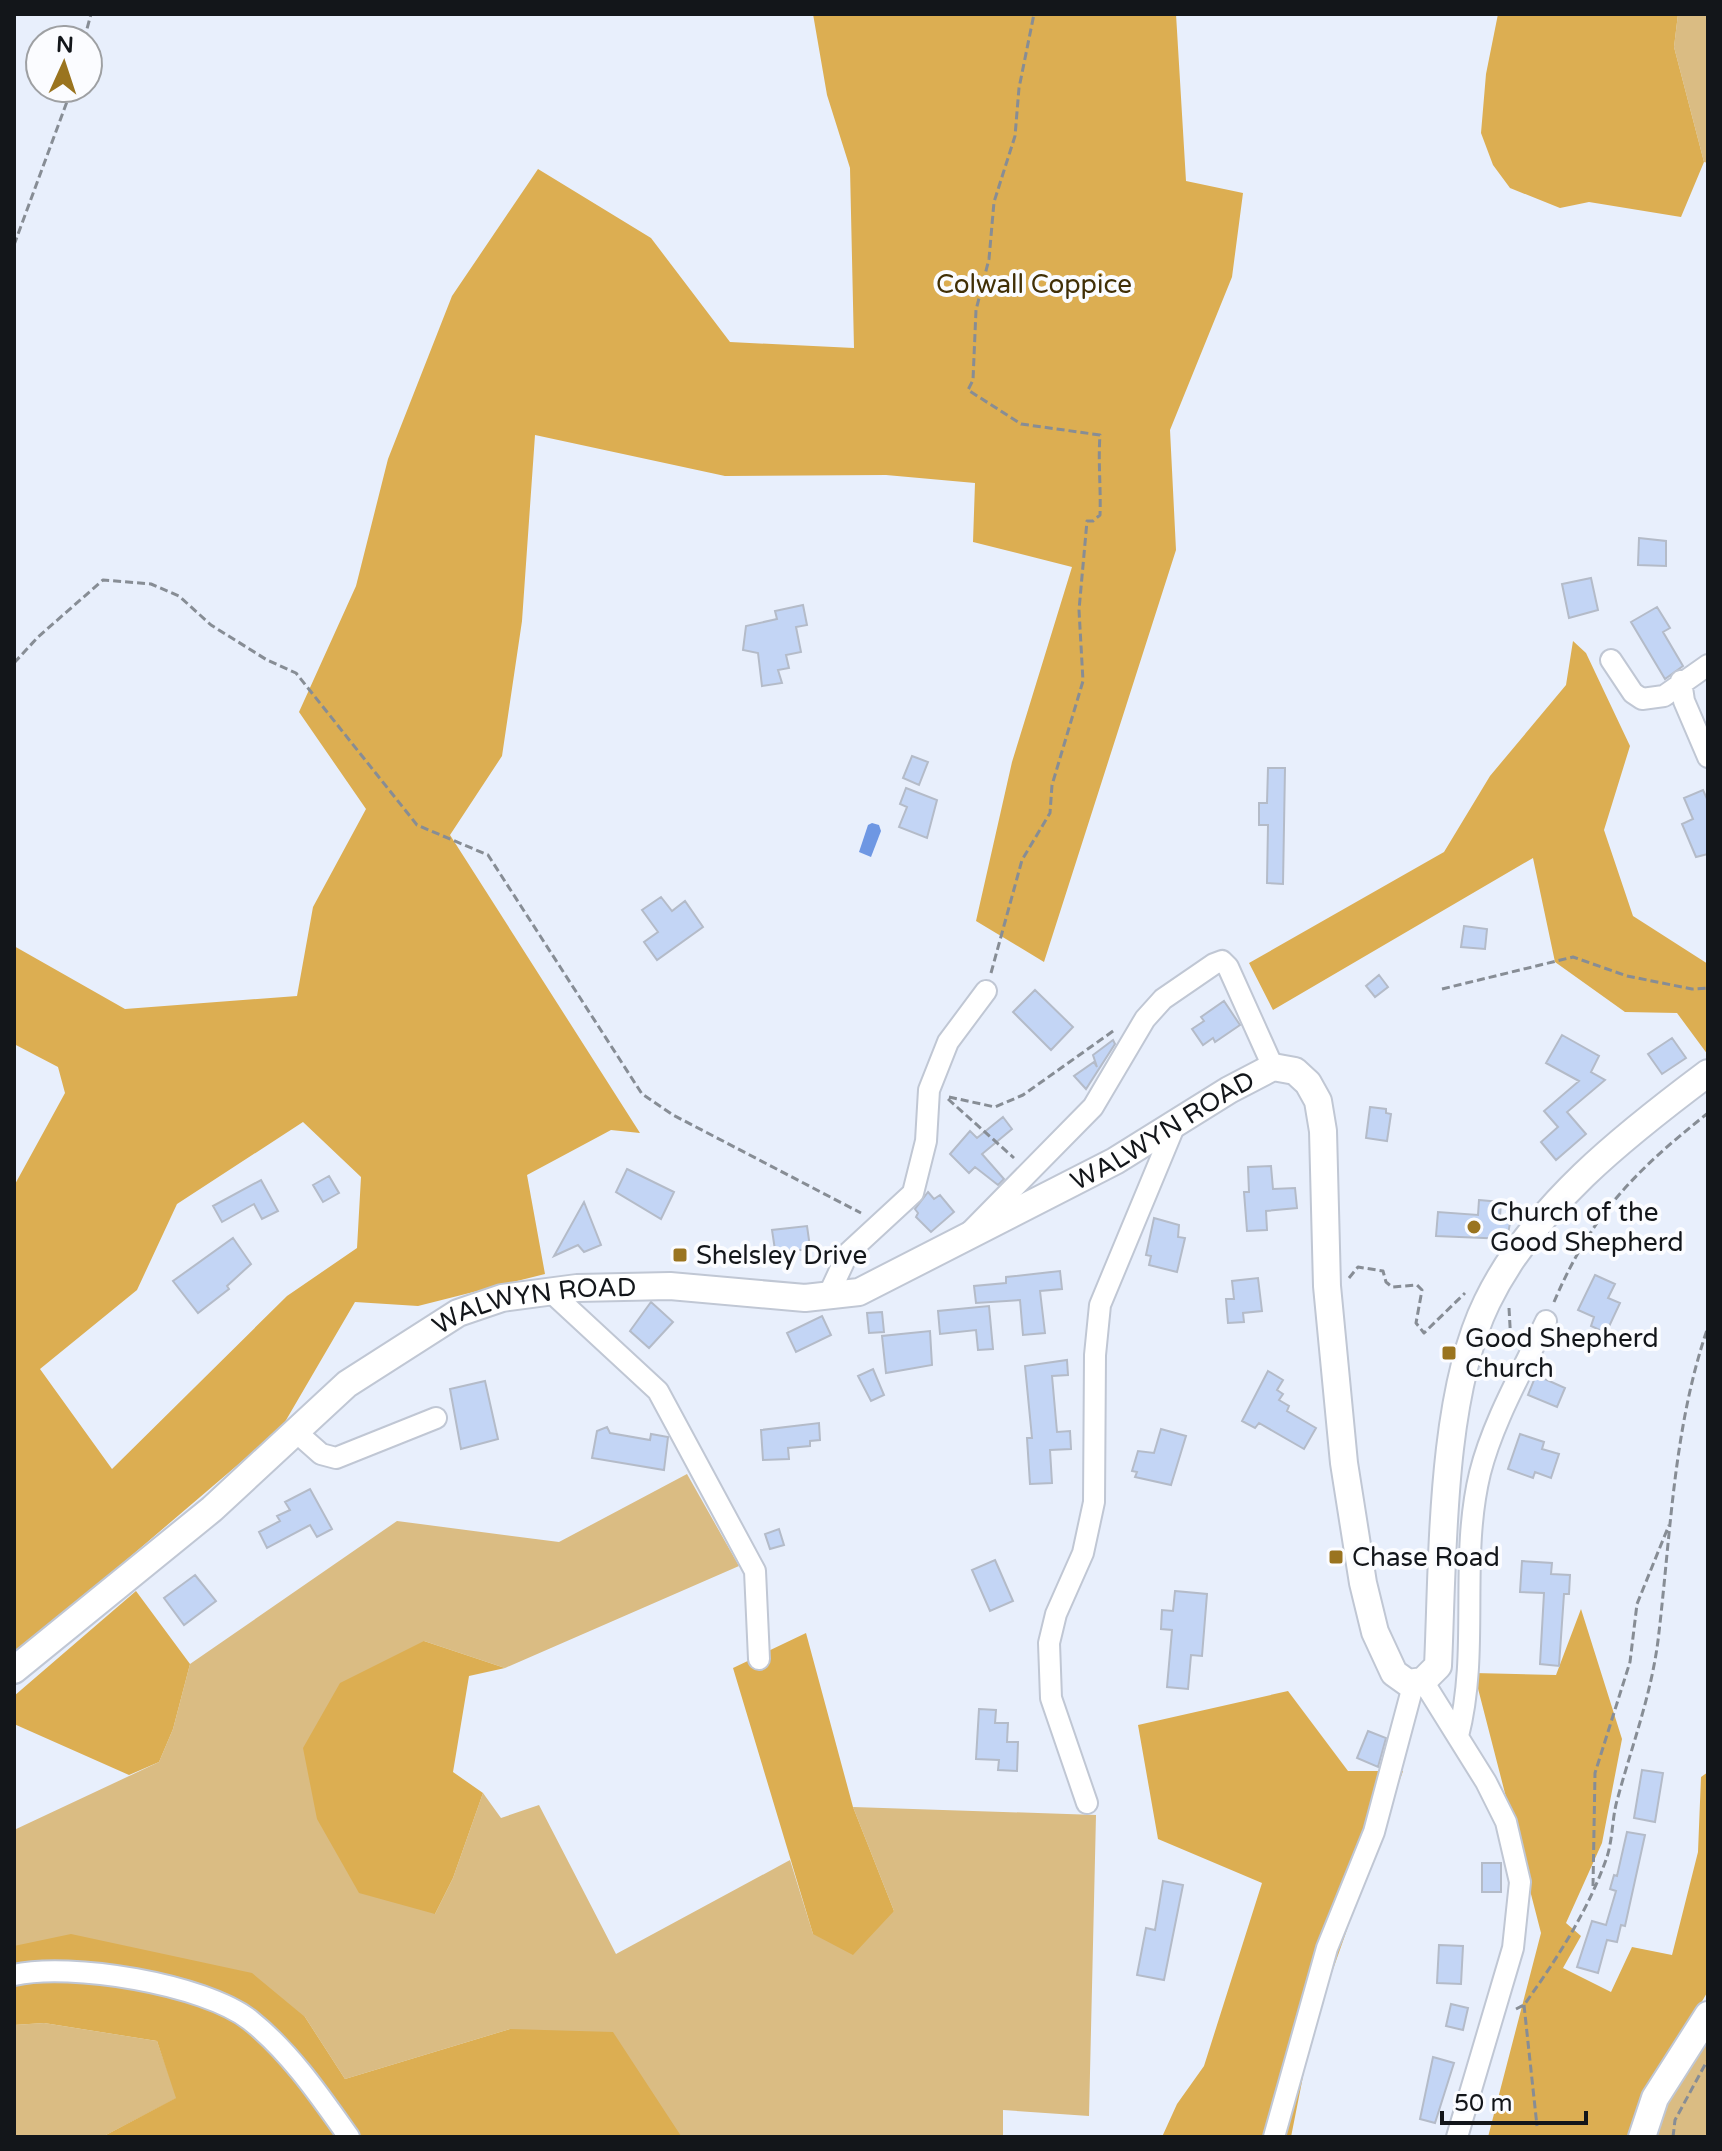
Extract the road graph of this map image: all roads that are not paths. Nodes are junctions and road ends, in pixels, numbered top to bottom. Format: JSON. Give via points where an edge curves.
{"nodes":[{"id":1,"x":1611,"y":660,"type":"dead end"},
{"id":2,"x":1708,"y":665,"type":"edge"},
{"id":3,"x":1681,"y":681,"type":"junction"},
{"id":4,"x":1708,"y":757,"type":"edge"},
{"id":5,"x":986,"y":991,"type":"road end"},
{"id":6,"x":1273,"y":1067,"type":"junction"},
{"id":7,"x":1708,"y":1073,"type":"edge"},
{"id":8,"x":1174,"y":1127,"type":"junction"},
{"id":9,"x":962,"y":1241,"type":"junction"},
{"id":10,"x":551,"y":1292,"type":"junction"},
{"id":11,"x":828,"y":1296,"type":"junction"},
{"id":12,"x":1546,"y":1321,"type":"road end"},
{"id":13,"x":436,"y":1418,"type":"dead end"},
{"id":14,"x":295,"y":1431,"type":"junction"},
{"id":15,"x":759,"y":1659,"type":"dead end"},
{"id":16,"x":14,"y":1670,"type":"edge"},
{"id":17,"x":1418,"y":1681,"type":"junction"},
{"id":18,"x":1458,"y":1736,"type":"junction"},
{"id":19,"x":1087,"y":1803,"type":"dead end"},
{"id":20,"x":14,"y":1975,"type":"edge"},
{"id":21,"x":1708,"y":2015,"type":"edge"},
{"id":22,"x":349,"y":2137,"type":"edge"},
{"id":23,"x":1274,"y":2137,"type":"edge"},
{"id":24,"x":1457,"y":2137,"type":"edge"},
{"id":25,"x":1642,"y":2137,"type":"edge"}],
"edges":[{"from":1,"to":3,"type":"street","via":[[1642,699],[1664,696]]},
{"from":2,"to":3,"type":"street"},
{"from":3,"to":4,"type":"street"},
{"from":5,"to":11,"type":"street","via":[[948,1042],[929,1090],[926,1141],[913,1193],[848,1253]]},
{"from":6,"to":8,"type":"main road","name":"WALWYN ROAD"},
{"from":6,"to":9,"type":"street","via":[[1228,967],[1222,961],[1214,964],[1163,999],[1145,1019],[1093,1107]]},
{"from":6,"to":17,"type":"main road","name":"WALWYN ROAD","via":[[1295,1071],[1318,1101],[1334,1383],[1363,1583],[1384,1657],[1408,1683]]},
{"from":7,"to":17,"type":"main road","via":[[1643,1122],[1547,1216],[1500,1279],[1478,1323],[1458,1400],[1442,1551],[1438,1666]]},
{"from":8,"to":9,"type":"main road","name":"WALWYN ROAD"},
{"from":8,"to":19,"type":"street","via":[[1100,1305],[1094,1502],[1083,1553],[1049,1643],[1051,1698]]},
{"from":9,"to":11,"type":"main road","name":"WALWYN ROAD","via":[[859,1292]]},
{"from":10,"to":11,"type":"main road","name":"WALWYN ROAD","via":[[670,1286]]},
{"from":10,"to":14,"type":"main road","name":"WALWYN ROAD","via":[[502,1298],[458,1313],[347,1384]]},
{"from":10,"to":15,"type":"street","via":[[658,1391],[755,1571]]},
{"from":12,"to":18,"type":"street","via":[[1480,1473],[1466,1704]]},
{"from":13,"to":14,"type":"street","via":[[336,1458],[321,1454]]},
{"from":14,"to":16,"type":"main road","name":"WALWYN ROAD","via":[[212,1509]]},
{"from":17,"to":18,"type":"street"},
{"from":17,"to":23,"type":"street","via":[[1374,1832],[1327,1948]]},
{"from":18,"to":24,"type":"street","via":[[1506,1822],[1520,1882],[1513,1948]]},
{"from":20,"to":22,"type":"street","via":[[41,1968],[115,1975],[206,1998],[248,2018],[288,2055]]},
{"from":21,"to":25,"type":"main road","via":[[1655,2098]]}]}
